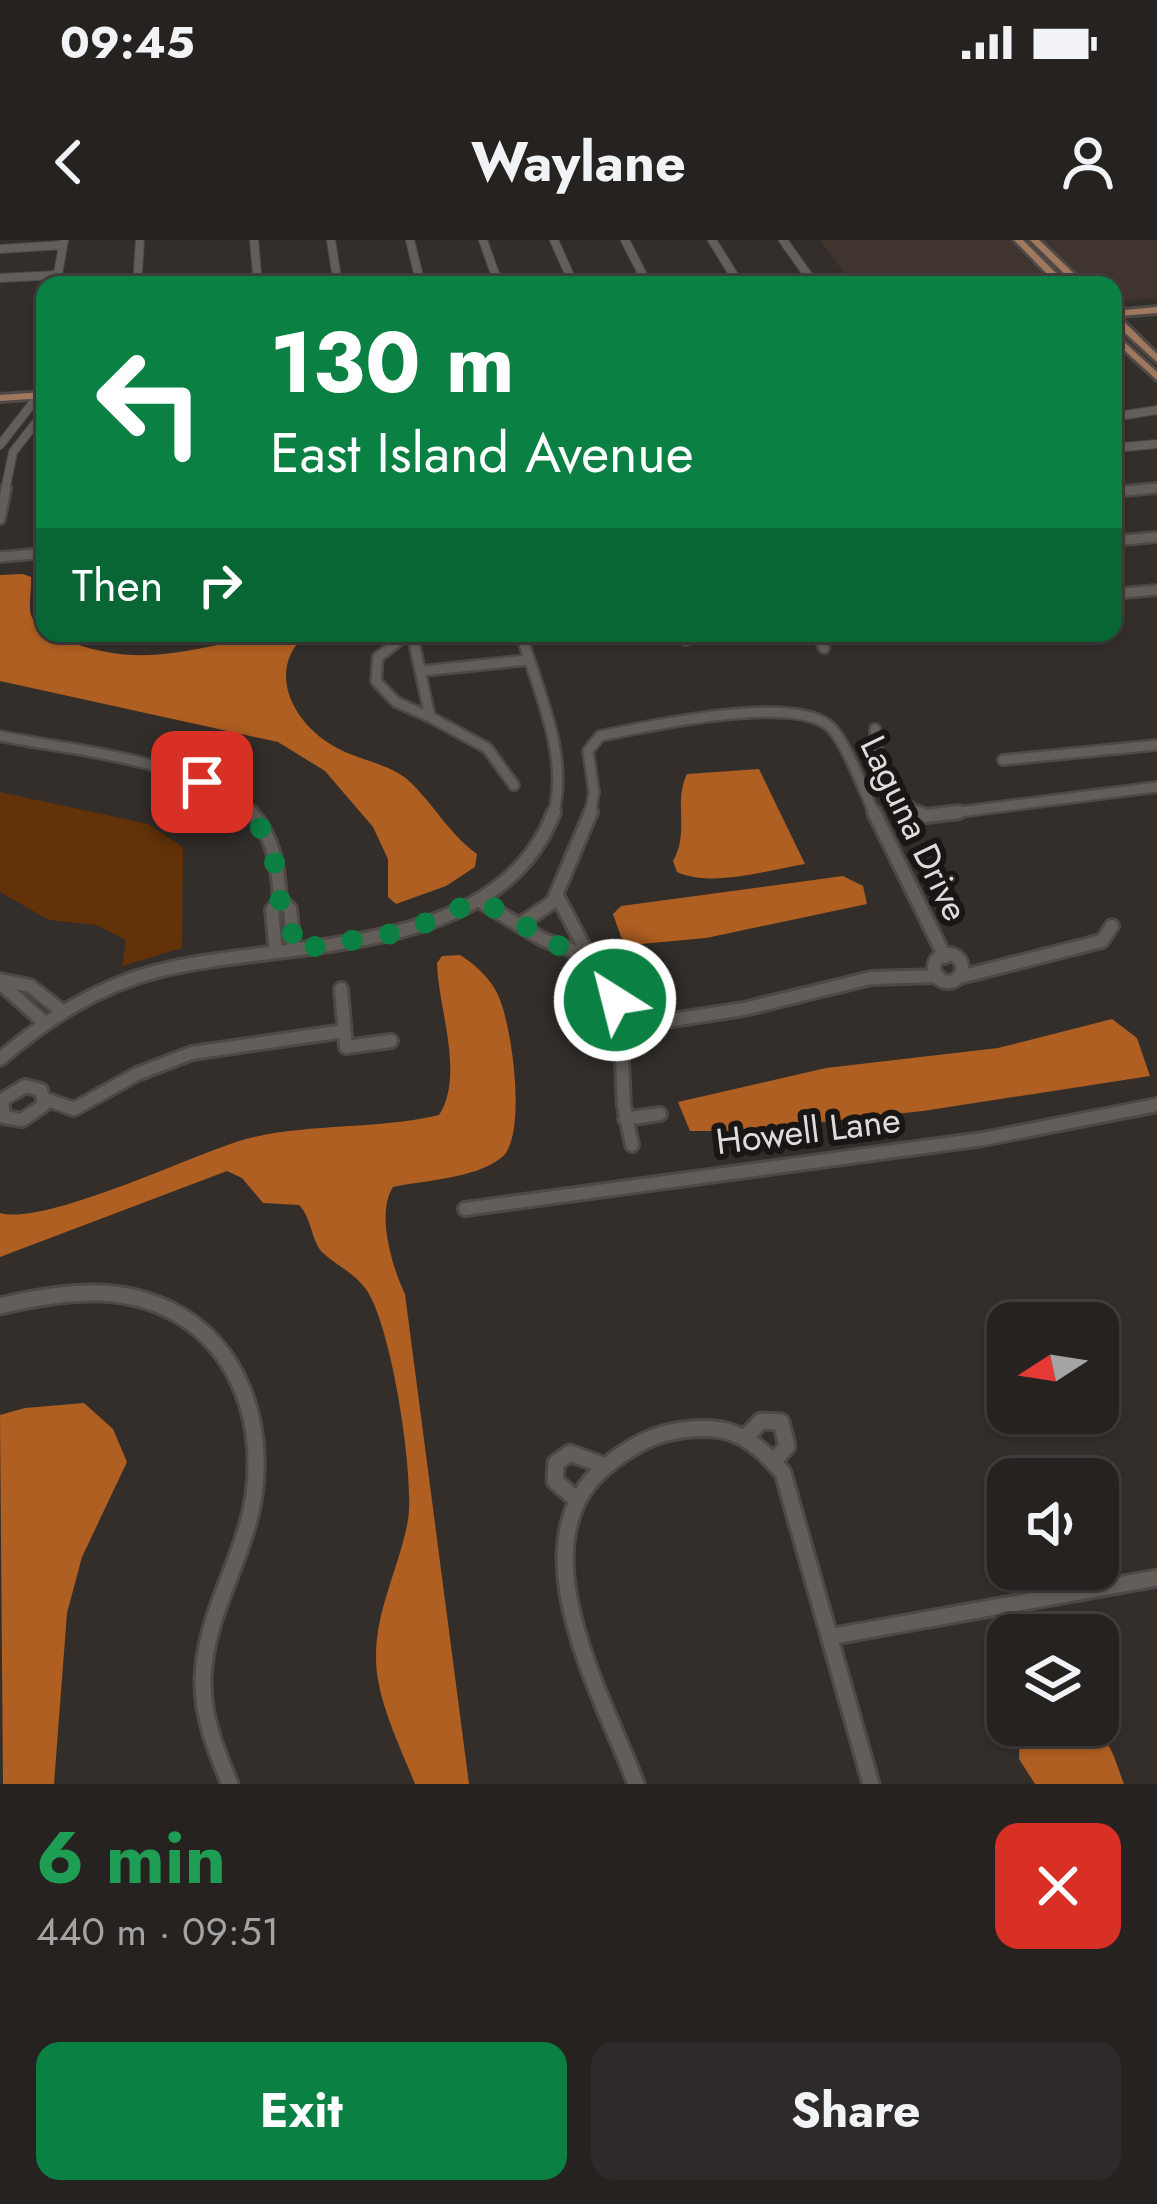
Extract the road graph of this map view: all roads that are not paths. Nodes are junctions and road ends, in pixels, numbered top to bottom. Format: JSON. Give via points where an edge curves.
{"nodes":[{"id":1,"x":140,"y":240,"type":"edge"},
{"id":2,"x":254,"y":240,"type":"edge"},
{"id":3,"x":331,"y":240,"type":"edge"},
{"id":4,"x":410,"y":240,"type":"edge"},
{"id":5,"x":483,"y":240,"type":"edge"},
{"id":6,"x":554,"y":240,"type":"edge"},
{"id":7,"x":625,"y":240,"type":"edge"},
{"id":8,"x":712,"y":240,"type":"edge"},
{"id":9,"x":783,"y":240,"type":"edge"},
{"id":10,"x":1018,"y":240,"type":"edge"},
{"id":11,"x":1034,"y":240,"type":"edge"},
{"id":12,"x":64,"y":243,"type":"edge"},
{"id":13,"x":0,"y":249,"type":"edge"},
{"id":14,"x":58,"y":274,"type":"joint"},
{"id":15,"x":138,"y":276,"type":"edge"},
{"id":16,"x":257,"y":276,"type":"edge"},
{"id":17,"x":337,"y":276,"type":"edge"},
{"id":18,"x":420,"y":276,"type":"edge"},
{"id":19,"x":496,"y":276,"type":"edge"},
{"id":20,"x":570,"y":276,"type":"edge"},
{"id":21,"x":643,"y":276,"type":"edge"},
{"id":22,"x":734,"y":276,"type":"edge"},
{"id":23,"x":809,"y":276,"type":"edge"},
{"id":24,"x":1054,"y":276,"type":"edge"},
{"id":25,"x":1072,"y":276,"type":"edge"},
{"id":26,"x":0,"y":278,"type":"edge"},
{"id":27,"x":1157,"y":306,"type":"edge"},
{"id":28,"x":1122,"y":311,"type":"edge"},
{"id":29,"x":1122,"y":322,"type":"edge"},
{"id":30,"x":1122,"y":344,"type":"edge"},
{"id":31,"x":1157,"y":359,"type":"edge"},
{"id":32,"x":1157,"y":377,"type":"edge"},
{"id":33,"x":36,"y":393,"type":"edge"},
{"id":34,"x":0,"y":395,"type":"edge"},
{"id":35,"x":36,"y":401,"type":"edge"},
{"id":36,"x":1153,"y":410,"type":"edge"},
{"id":37,"x":1122,"y":412,"type":"edge"},
{"id":38,"x":36,"y":423,"type":"edge"},
{"id":39,"x":1157,"y":444,"type":"edge"},
{"id":40,"x":0,"y":445,"type":"edge"},
{"id":41,"x":1122,"y":447,"type":"edge"},
{"id":42,"x":5,"y":466,"type":"edge"},
{"id":43,"x":1157,"y":488,"type":"edge"},
{"id":44,"x":1122,"y":491,"type":"edge"},
{"id":45,"x":0,"y":515,"type":"edge"},
{"id":46,"x":1157,"y":537,"type":"edge"},
{"id":47,"x":1122,"y":540,"type":"edge"},
{"id":48,"x":0,"y":553,"type":"edge"},
{"id":49,"x":36,"y":554,"type":"edge"},
{"id":50,"x":1157,"y":590,"type":"edge"},
{"id":51,"x":1122,"y":593,"type":"edge"},
{"id":52,"x":397,"y":642,"type":"edge"},
{"id":53,"x":414,"y":642,"type":"edge"},
{"id":54,"x":523,"y":642,"type":"edge"},
{"id":55,"x":821,"y":642,"type":"edge"},
{"id":56,"x":824,"y":648,"type":"dead end"},
{"id":57,"x":529,"y":663,"type":"junction"},
{"id":58,"x":423,"y":675,"type":"junction"},
{"id":59,"x":430,"y":717,"type":"junction"},
{"id":60,"x":875,"y":729,"type":"dead end"},
{"id":61,"x":0,"y":736,"type":"edge"},
{"id":62,"x":1157,"y":745,"type":"edge"},
{"id":63,"x":1003,"y":760,"type":"dead end"},
{"id":64,"x":514,"y":785,"type":"dead end"},
{"id":65,"x":1157,"y":787,"type":"edge"},
{"id":66,"x":556,"y":895,"type":"junction"},
{"id":67,"x":280,"y":900,"type":"junction"},
{"id":68,"x":478,"y":900,"type":"junction"},
{"id":69,"x":522,"y":922,"type":"junction"},
{"id":70,"x":1112,"y":926,"type":"dead end"},
{"id":71,"x":294,"y":950,"type":"junction"},
{"id":72,"x":276,"y":952,"type":"junction"},
{"id":73,"x":945,"y":956,"type":"junction"},
{"id":74,"x":590,"y":959,"type":"junction"},
{"id":75,"x":938,"y":976,"type":"junction"},
{"id":76,"x":960,"y":977,"type":"junction"},
{"id":77,"x":0,"y":981,"type":"edge"},
{"id":78,"x":341,"y":989,"type":"dead end"},
{"id":79,"x":63,"y":1012,"type":"junction"},
{"id":80,"x":45,"y":1023,"type":"junction"},
{"id":81,"x":620,"y":1028,"type":"junction"},
{"id":82,"x":344,"y":1030,"type":"junction"},
{"id":83,"x":391,"y":1041,"type":"dead end"},
{"id":84,"x":0,"y":1059,"type":"edge"},
{"id":85,"x":5,"y":1090,"type":"edge"},
{"id":86,"x":45,"y":1099,"type":"junction"},
{"id":87,"x":1157,"y":1105,"type":"edge"},
{"id":88,"x":74,"y":1109,"type":"junction"},
{"id":89,"x":660,"y":1114,"type":"dead end"},
{"id":90,"x":32,"y":1117,"type":"junction"},
{"id":91,"x":626,"y":1119,"type":"junction"},
{"id":92,"x":632,"y":1145,"type":"dead end"},
{"id":93,"x":465,"y":1209,"type":"dead end"},
{"id":94,"x":0,"y":1306,"type":"edge"},
{"id":95,"x":747,"y":1436,"type":"junction"},
{"id":96,"x":775,"y":1460,"type":"junction"},
{"id":97,"x":602,"y":1465,"type":"junction"},
{"id":98,"x":577,"y":1500,"type":"junction"},
{"id":99,"x":1157,"y":1578,"type":"edge"},
{"id":100,"x":830,"y":1637,"type":"junction"},
{"id":101,"x":230,"y":1784,"type":"edge"},
{"id":102,"x":636,"y":1784,"type":"edge"},
{"id":103,"x":871,"y":1784,"type":"edge"}],
"edges":[{"from":1,"to":15,"type":"street"},
{"from":2,"to":16,"type":"street"},
{"from":3,"to":17,"type":"street"},
{"from":4,"to":18,"type":"street"},
{"from":5,"to":19,"type":"street"},
{"from":6,"to":20,"type":"street"},
{"from":7,"to":21,"type":"street"},
{"from":8,"to":22,"type":"street"},
{"from":9,"to":23,"type":"street"},
{"from":10,"to":24,"type":"main road"},
{"from":11,"to":25,"type":"main road"},
{"from":12,"to":13,"type":"street"},
{"from":12,"to":14,"type":"street"},
{"from":14,"to":26,"type":"street"},
{"from":27,"to":28,"type":"main road"},
{"from":29,"to":31,"type":"main road"},
{"from":30,"to":32,"type":"main road"},
{"from":33,"to":34,"type":"main road"},
{"from":35,"to":40,"type":"street"},
{"from":36,"to":37,"type":"street"},
{"from":38,"to":42,"type":"street"},
{"from":39,"to":41,"type":"street"},
{"from":42,"to":45,"type":"street"},
{"from":43,"to":44,"type":"street"},
{"from":46,"to":47,"type":"street"},
{"from":48,"to":49,"type":"street"},
{"from":50,"to":51,"type":"street"},
{"from":52,"to":59,"type":"street","via":[[374,666],[375,681],[390,700]]},
{"from":53,"to":58,"type":"street"},
{"from":54,"to":57,"type":"street"},
{"from":55,"to":56,"type":"street"},
{"from":57,"to":58,"type":"street"},
{"from":57,"to":68,"type":"street","via":[[559,784],[555,808],[530,854]]},
{"from":58,"to":59,"type":"street"},
{"from":59,"to":64,"type":"street","via":[[487,748]]},
{"from":60,"to":65,"type":"street","via":[[873,744],[902,803],[918,814]]},
{"from":61,"to":67,"type":"street","via":[[177,773],[221,790],[264,829]]},
{"from":62,"to":63,"type":"street"},
{"from":66,"to":69,"type":"street","name":"Laguna Drive"},
{"from":66,"to":73,"type":"street","name":"Laguna Drive","via":[[588,827],[588,751],[600,736],[670,722],[806,713],[832,727]]},
{"from":66,"to":74,"type":"street"},
{"from":67,"to":71,"type":"street","via":[[290,909]]},
{"from":67,"to":72,"type":"street","via":[[272,910]]},
{"from":68,"to":69,"type":"street"},
{"from":68,"to":71,"type":"street","via":[[407,931]]},
{"from":69,"to":74,"type":"street"},
{"from":70,"to":76,"type":"street","via":[[1102,941]]},
{"from":71,"to":72,"type":"street"},
{"from":72,"to":79,"type":"street","via":[[156,971]]},
{"from":73,"to":75,"type":"street","via":[[932,965]]},
{"from":73,"to":76,"type":"street","name":"Laguna Drive","via":[[962,965]]},
{"from":74,"to":81,"type":"street","via":[[615,1000]]},
{"from":75,"to":76,"type":"street"},
{"from":75,"to":81,"type":"street","via":[[871,978]]},
{"from":77,"to":79,"type":"street","via":[[30,986]]},
{"from":77,"to":80,"type":"street"},
{"from":78,"to":82,"type":"street"},
{"from":79,"to":80,"type":"street"},
{"from":80,"to":84,"type":"street"},
{"from":81,"to":91,"type":"street"},
{"from":82,"to":83,"type":"street","via":[[346,1047]]},
{"from":82,"to":88,"type":"street","via":[[192,1053]]},
{"from":85,"to":86,"type":"street","via":[[35,1087]]},
{"from":85,"to":90,"type":"street","via":[[4,1117]]},
{"from":86,"to":88,"type":"street"},
{"from":86,"to":90,"type":"street"},
{"from":87,"to":93,"type":"street","name":"Howell Lane","via":[[983,1138]]},
{"from":88,"to":90,"type":"street"},
{"from":89,"to":91,"type":"street"},
{"from":91,"to":92,"type":"street"},
{"from":94,"to":101,"type":"street","via":[[78,1289],[147,1298],[204,1332],[236,1372],[252,1414],[256,1478],[211,1625],[203,1679],[207,1720]]},
{"from":95,"to":96,"type":"street"},
{"from":95,"to":96,"type":"street","via":[[761,1420],[781,1422],[787,1446]]},
{"from":95,"to":97,"type":"street","via":[[715,1428],[655,1437]]},
{"from":96,"to":100,"type":"street"},
{"from":97,"to":98,"type":"street"},
{"from":97,"to":98,"type":"street","via":[[570,1453],[556,1463],[555,1481]]},
{"from":98,"to":102,"type":"street","via":[[567,1556],[582,1648]]},
{"from":99,"to":100,"type":"street"},
{"from":100,"to":103,"type":"street"}]}
